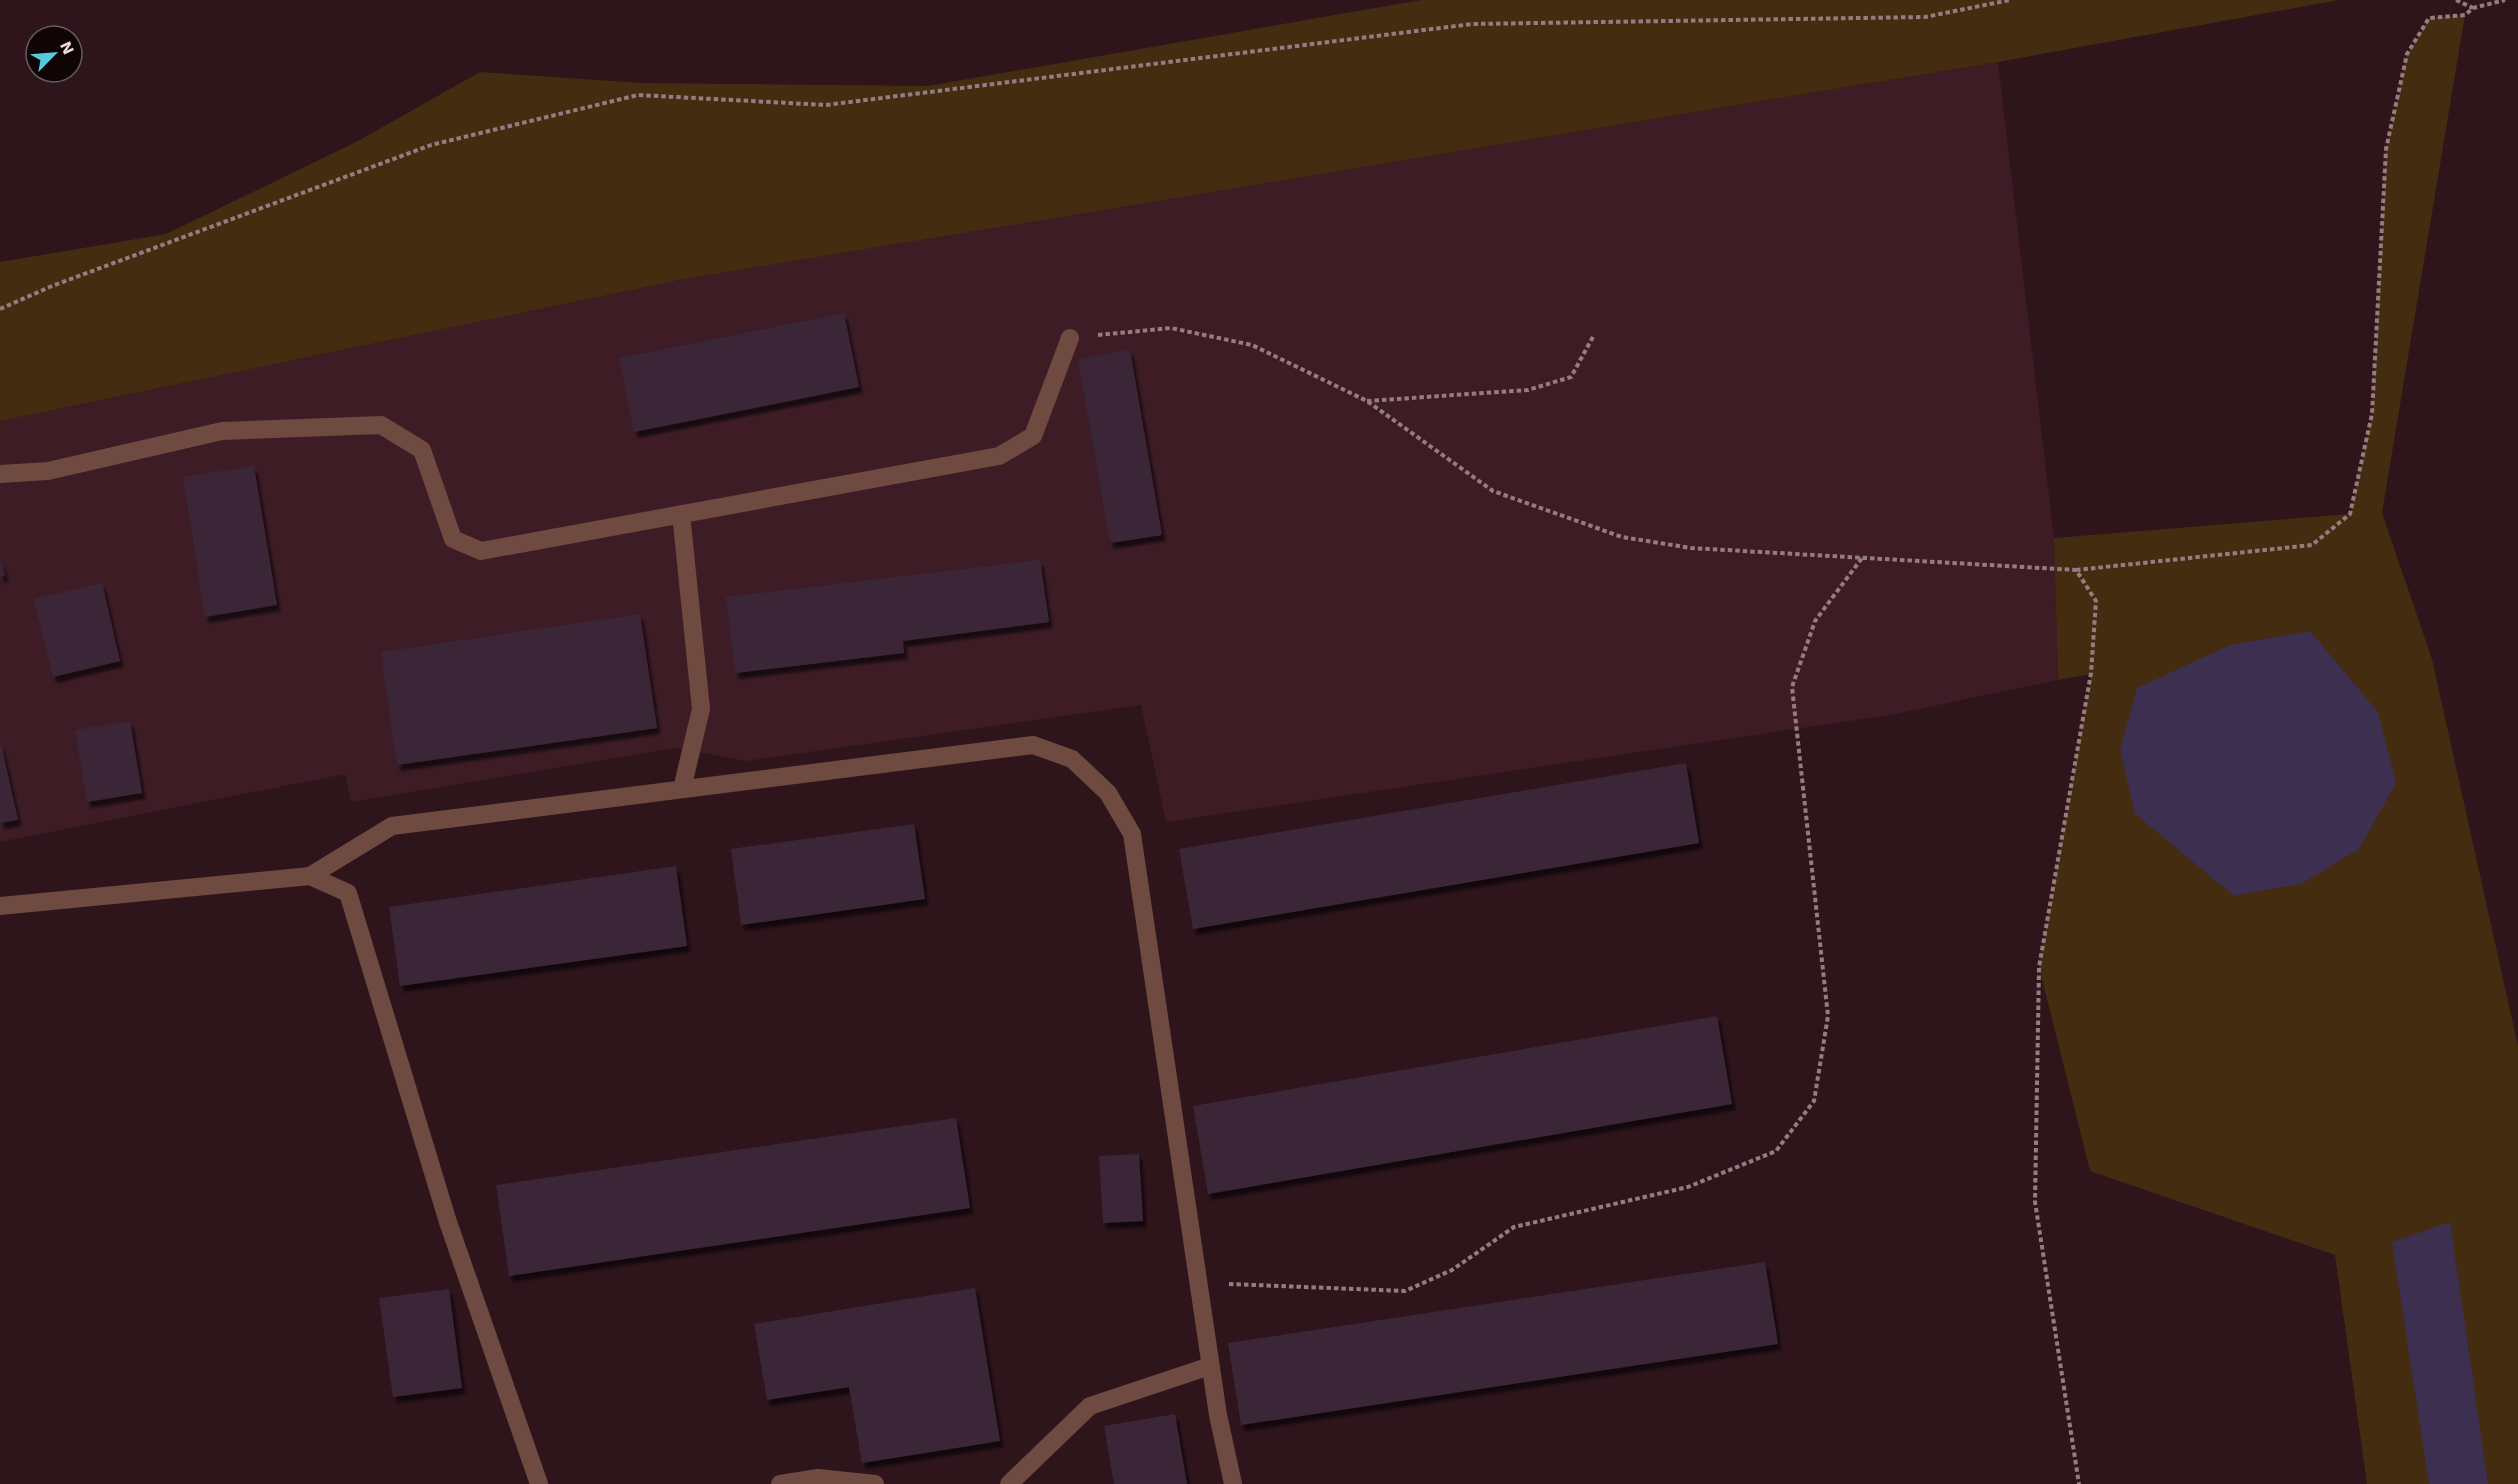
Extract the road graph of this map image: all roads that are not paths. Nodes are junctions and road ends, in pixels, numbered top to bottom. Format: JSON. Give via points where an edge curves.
{"nodes":[{"id":1,"x":1070,"y":338,"type":"road end"},
{"id":2,"x":0,"y":474,"type":"edge"},
{"id":3,"x":681,"y":514,"type":"junction"},
{"id":4,"x":682,"y":789,"type":"junction"},
{"id":5,"x":310,"y":876,"type":"junction"},
{"id":6,"x":0,"y":906,"type":"edge"},
{"id":7,"x":1210,"y":1366,"type":"junction"},
{"id":8,"x":539,"y":1484,"type":"edge"},
{"id":9,"x":780,"y":1484,"type":"edge"},
{"id":10,"x":875,"y":1484,"type":"edge"},
{"id":11,"x":1009,"y":1484,"type":"edge"},
{"id":12,"x":1233,"y":1484,"type":"edge"}],
"edges":[{"from":1,"to":3,"type":"lane","via":[[1033,436],[999,456]]},
{"from":2,"to":3,"type":"lane","via":[[48,471],[222,431],[381,425],[422,450],[453,539],[481,551]]},
{"from":3,"to":4,"type":"lane","via":[[701,709]]},
{"from":4,"to":5,"type":"lane","via":[[392,826]]},
{"from":4,"to":7,"type":"lane","via":[[1034,745],[1072,759],[1108,793],[1132,834]]},
{"from":5,"to":6,"type":"lane"},
{"from":5,"to":8,"type":"lane","via":[[348,893],[448,1222]]},
{"from":7,"to":11,"type":"lane","via":[[1090,1406]]},
{"from":7,"to":12,"type":"lane"},
{"from":9,"to":10,"type":"lane","via":[[818,1478]]}]}
